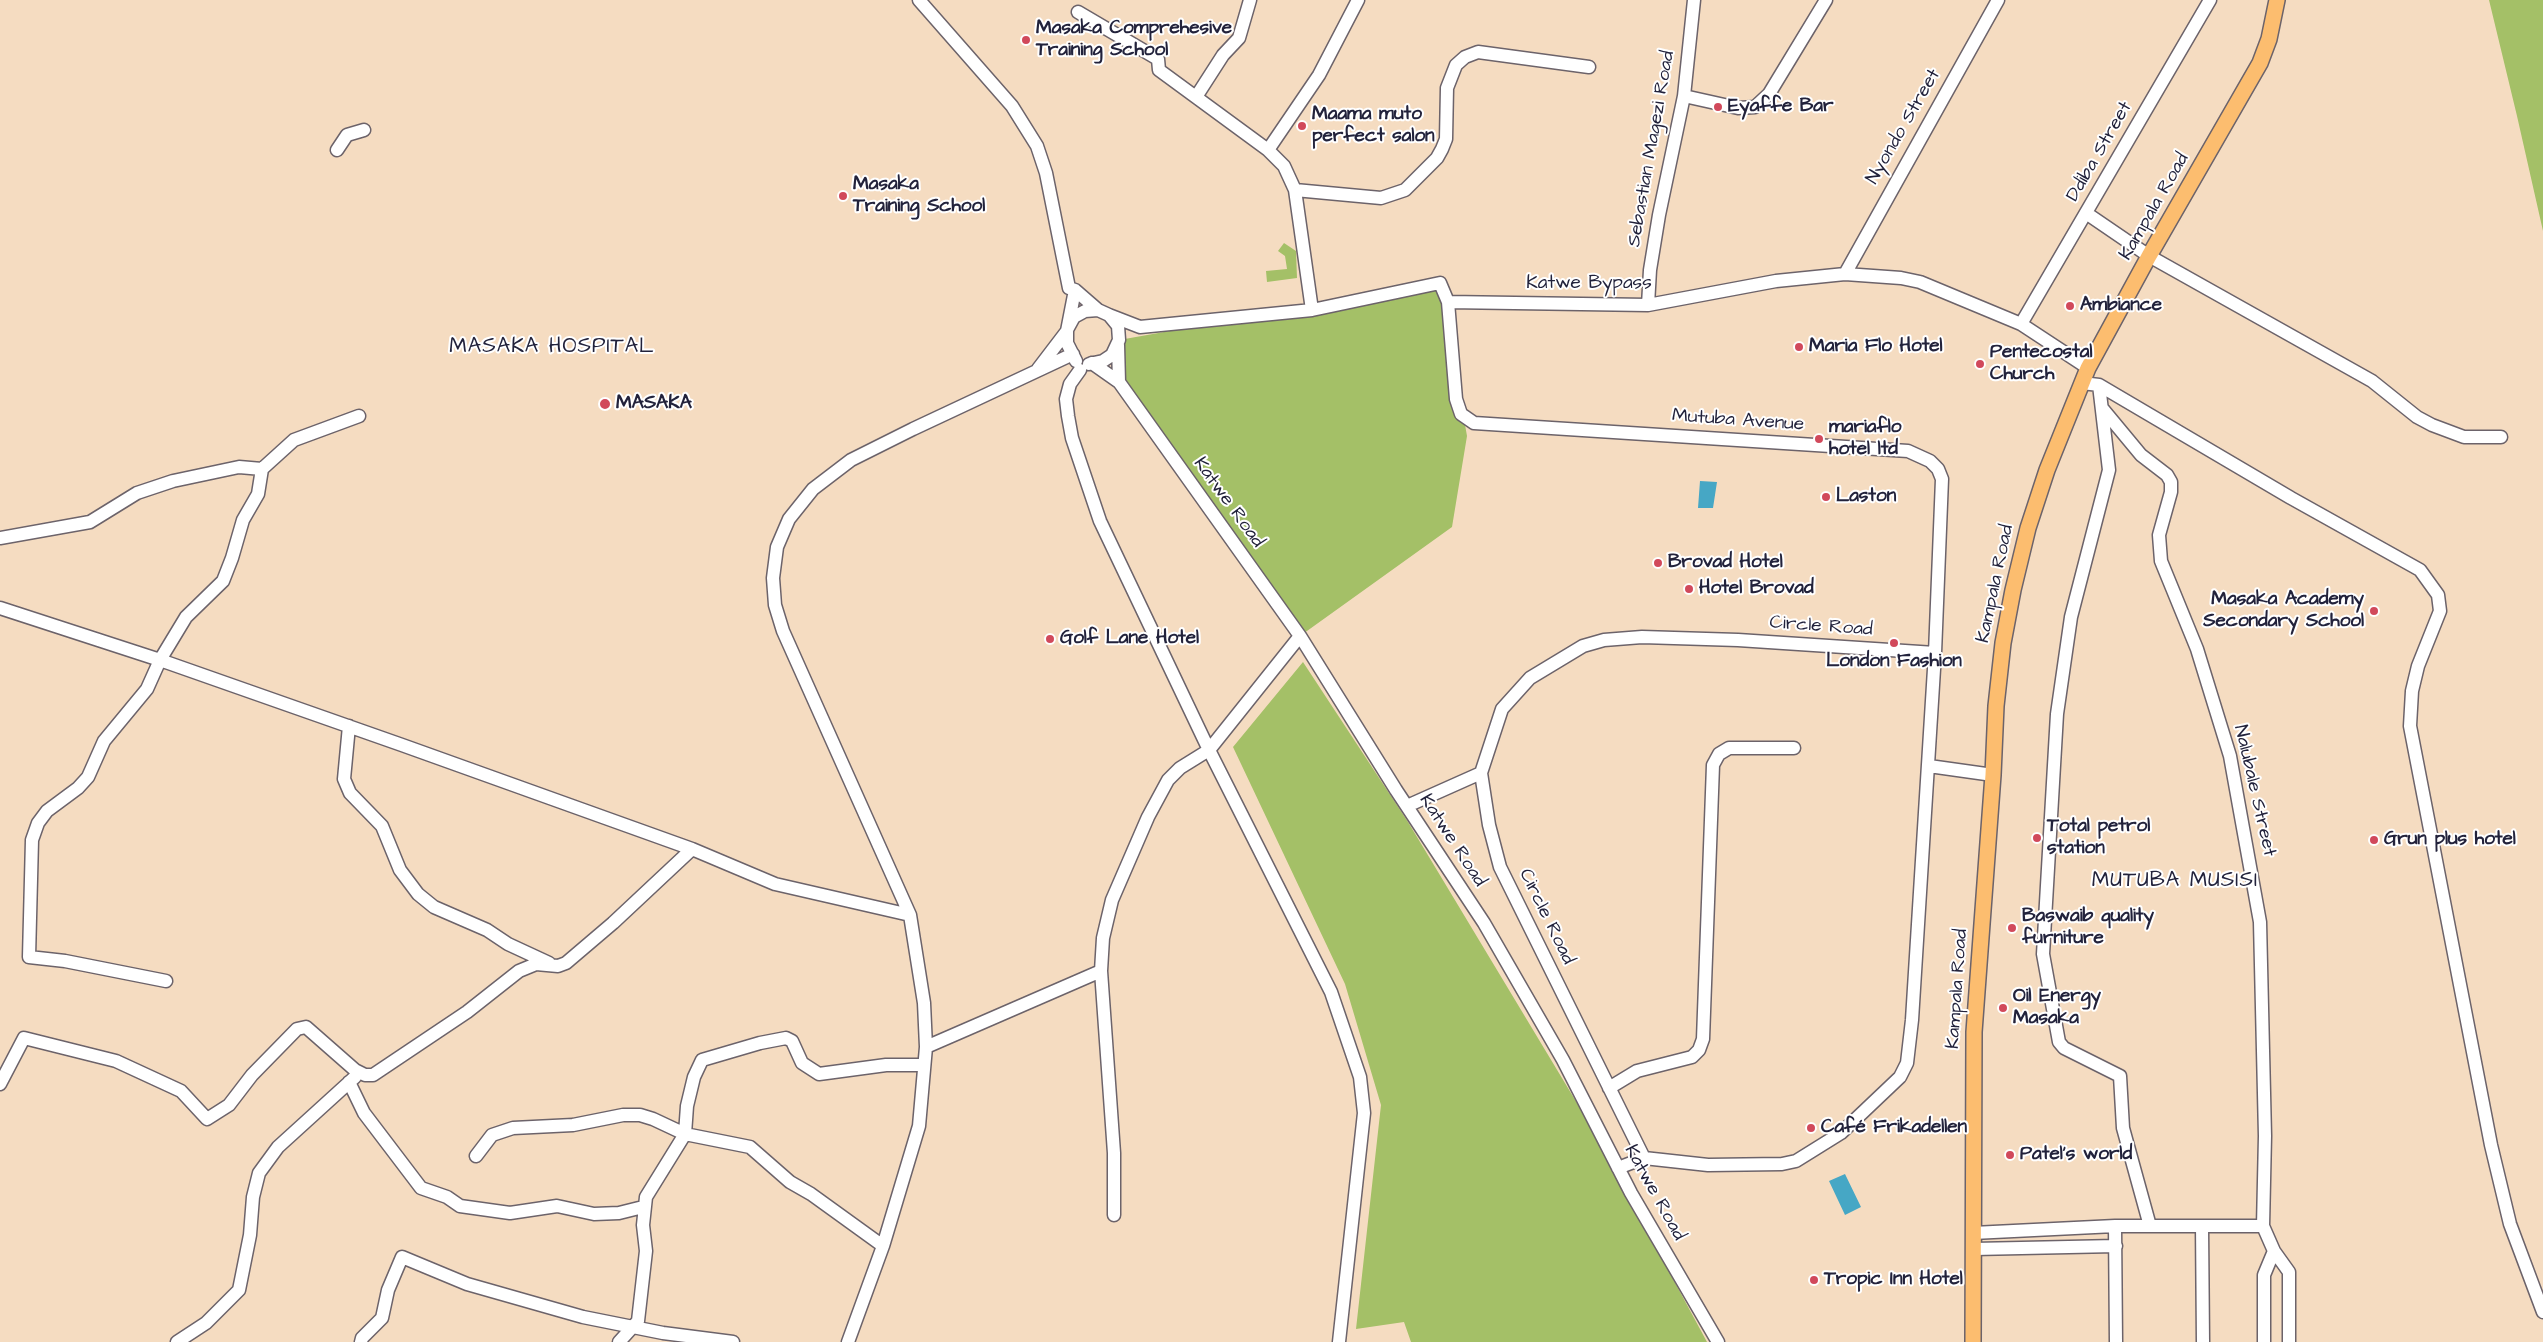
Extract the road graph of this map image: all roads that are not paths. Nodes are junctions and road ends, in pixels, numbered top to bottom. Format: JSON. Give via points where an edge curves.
{"nodes":[{"id":1,"x":919,"y":0,"type":"edge"},
{"id":2,"x":1250,"y":0,"type":"edge"},
{"id":3,"x":1358,"y":0,"type":"edge"},
{"id":4,"x":1694,"y":0,"type":"edge"},
{"id":5,"x":1826,"y":0,"type":"edge"},
{"id":6,"x":1998,"y":0,"type":"edge"},
{"id":7,"x":2210,"y":0,"type":"edge"},
{"id":8,"x":2276,"y":0,"type":"edge"},
{"id":9,"x":1078,"y":12,"type":"dead end"},
{"id":10,"x":1589,"y":67,"type":"dead end"},
{"id":11,"x":1684,"y":96,"type":"junction"},
{"id":12,"x":1196,"y":97,"type":"junction"},
{"id":13,"x":364,"y":130,"type":"dead end"},
{"id":14,"x":337,"y":150,"type":"dead end"},
{"id":15,"x":1268,"y":150,"type":"junction"},
{"id":16,"x":1295,"y":190,"type":"junction"},
{"id":17,"x":2086,"y":213,"type":"junction"},
{"id":18,"x":2149,"y":256,"type":"junction"},
{"id":19,"x":1845,"y":274,"type":"junction"},
{"id":20,"x":1075,"y":290,"type":"junction"},
{"id":21,"x":1448,"y":302,"type":"junction"},
{"id":22,"x":1648,"y":305,"type":"junction"},
{"id":23,"x":1312,"y":310,"type":"junction"},
{"id":24,"x":1104,"y":312,"type":"junction"},
{"id":25,"x":2021,"y":324,"type":"junction"},
{"id":26,"x":1140,"y":327,"type":"junction"},
{"id":27,"x":1067,"y":329,"type":"junction"},
{"id":28,"x":1119,"y":343,"type":"junction"},
{"id":29,"x":1073,"y":354,"type":"junction"},
{"id":30,"x":1092,"y":363,"type":"junction"},
{"id":31,"x":2088,"y":368,"type":"junction"},
{"id":32,"x":1038,"y":369,"type":"junction"},
{"id":33,"x":1080,"y":370,"type":"junction"},
{"id":34,"x":1119,"y":382,"type":"junction"},
{"id":35,"x":2082,"y":383,"type":"junction"},
{"id":36,"x":2099,"y":386,"type":"junction"},
{"id":37,"x":2102,"y":408,"type":"junction"},
{"id":38,"x":359,"y":416,"type":"dead end"},
{"id":39,"x":2501,"y":437,"type":"dead end"},
{"id":40,"x":262,"y":469,"type":"junction"},
{"id":41,"x":0,"y":538,"type":"edge"},
{"id":42,"x":0,"y":608,"type":"edge"},
{"id":43,"x":1300,"y":636,"type":"junction"},
{"id":44,"x":1935,"y":653,"type":"junction"},
{"id":45,"x":160,"y":660,"type":"junction"},
{"id":46,"x":349,"y":726,"type":"junction"},
{"id":47,"x":1794,"y":748,"type":"dead end"},
{"id":48,"x":1209,"y":750,"type":"junction"},
{"id":49,"x":1929,"y":766,"type":"junction"},
{"id":50,"x":1482,"y":773,"type":"junction"},
{"id":51,"x":1993,"y":775,"type":"junction"},
{"id":52,"x":1407,"y":806,"type":"junction"},
{"id":53,"x":692,"y":849,"type":"junction"},
{"id":54,"x":910,"y":915,"type":"junction"},
{"id":55,"x":553,"y":965,"type":"junction"},
{"id":56,"x":1101,"y":971,"type":"junction"},
{"id":57,"x":166,"y":981,"type":"dead end"},
{"id":58,"x":926,"y":1047,"type":"junction"},
{"id":59,"x":924,"y":1065,"type":"junction"},
{"id":60,"x":360,"y":1072,"type":"junction"},
{"id":61,"x":349,"y":1082,"type":"junction"},
{"id":62,"x":0,"y":1084,"type":"edge"},
{"id":63,"x":1610,"y":1088,"type":"junction"},
{"id":64,"x":669,"y":1127,"type":"junction"},
{"id":65,"x":685,"y":1134,"type":"junction"},
{"id":66,"x":677,"y":1145,"type":"junction"},
{"id":67,"x":476,"y":1156,"type":"dead end"},
{"id":68,"x":1644,"y":1158,"type":"junction"},
{"id":69,"x":1618,"y":1168,"type":"junction"},
{"id":70,"x":643,"y":1207,"type":"junction"},
{"id":71,"x":1114,"y":1215,"type":"dead end"},
{"id":72,"x":2115,"y":1226,"type":"junction"},
{"id":73,"x":2150,"y":1226,"type":"junction"},
{"id":74,"x":2202,"y":1226,"type":"junction"},
{"id":75,"x":2263,"y":1226,"type":"junction"},
{"id":76,"x":1973,"y":1233,"type":"junction"},
{"id":77,"x":883,"y":1246,"type":"junction"},
{"id":78,"x":2116,"y":1246,"type":"junction"},
{"id":79,"x":1974,"y":1249,"type":"junction"},
{"id":80,"x":2274,"y":1251,"type":"junction"},
{"id":81,"x":2543,"y":1312,"type":"edge"},
{"id":82,"x":632,"y":1327,"type":"junction"},
{"id":83,"x":177,"y":1342,"type":"edge"},
{"id":84,"x":362,"y":1342,"type":"edge"},
{"id":85,"x":619,"y":1342,"type":"edge"},
{"id":86,"x":733,"y":1342,"type":"edge"},
{"id":87,"x":848,"y":1342,"type":"edge"},
{"id":88,"x":1339,"y":1342,"type":"edge"},
{"id":89,"x":1718,"y":1342,"type":"edge"},
{"id":90,"x":1973,"y":1342,"type":"edge"},
{"id":91,"x":2116,"y":1342,"type":"edge"},
{"id":92,"x":2203,"y":1342,"type":"edge"},
{"id":93,"x":2264,"y":1342,"type":"edge"},
{"id":94,"x":2289,"y":1342,"type":"edge"}],
"edges":[{"from":1,"to":20,"type":"street","via":[[1012,106],[1037,146],[1046,173],[1069,288]]},
{"from":2,"to":12,"type":"street","via":[[1239,38]]},
{"from":3,"to":15,"type":"street","via":[[1320,75]]},
{"from":4,"to":11,"type":"street","name":"Sebastian Magezi Road"},
{"from":5,"to":11,"type":"street","via":[[1769,94],[1755,107],[1738,108]]},
{"from":6,"to":19,"type":"street","name":"Nyondo Street"},
{"from":7,"to":17,"type":"street","name":"Ddiba Street"},
{"from":8,"to":18,"type":"main road","name":"Kampala Road","via":[[2269,39],[2260,63]]},
{"from":9,"to":12,"type":"street","via":[[1158,59],[1159,70]]},
{"from":10,"to":16,"type":"street","via":[[1478,52],[1465,57],[1456,65],[1447,88],[1446,139],[1442,149],[1405,190],[1381,198]]},
{"from":11,"to":22,"type":"street","name":"Sebastian Magezi Road","via":[[1660,207]]},
{"from":12,"to":15,"type":"street"},
{"from":13,"to":14,"type":"street","via":[[347,135]]},
{"from":15,"to":16,"type":"street","via":[[1284,166]]},
{"from":16,"to":23,"type":"street"},
{"from":17,"to":18,"type":"street"},
{"from":17,"to":25,"type":"street","name":"Ddiba Street"},
{"from":18,"to":31,"type":"main road","name":"Kampala Road"},
{"from":18,"to":39,"type":"street","via":[[2372,381],[2432,425],[2464,437]]},
{"from":19,"to":22,"type":"street","name":"Katwe Bypass","via":[[1776,281]]},
{"from":19,"to":25,"type":"street","name":"Katwe Bypass","via":[[1920,282]]},
{"from":20,"to":24,"type":"street"},
{"from":20,"to":27,"type":"street"},
{"from":21,"to":22,"type":"street","name":"Katwe Bypass"},
{"from":21,"to":23,"type":"street","via":[[1440,283]]},
{"from":21,"to":44,"type":"street","name":"Mutuba Avenue","via":[[1456,400],[1461,414],[1474,423],[1908,451],[1930,461],[1942,478]]},
{"from":23,"to":26,"type":"street"},
{"from":24,"to":26,"type":"street"},
{"from":24,"to":27,"type":"street","via":[[1085,311],[1074,317]]},
{"from":24,"to":28,"type":"street","via":[[1118,326]]},
{"from":25,"to":31,"type":"street","name":"Katwe Bypass"},
{"from":26,"to":28,"type":"street"},
{"from":27,"to":29,"type":"street","via":[[1067,343]]},
{"from":27,"to":32,"type":"street"},
{"from":28,"to":30,"type":"street","via":[[1112,355]]},
{"from":28,"to":34,"type":"street"},
{"from":29,"to":32,"type":"street"},
{"from":29,"to":33,"type":"street"},
{"from":30,"to":33,"type":"street"},
{"from":30,"to":34,"type":"street","name":"Katwe Road"},
{"from":31,"to":35,"type":"main road","name":"Kampala Road"},
{"from":32,"to":54,"type":"street","via":[[851,460],[813,489],[789,519],[777,547],[773,578],[783,632]]},
{"from":33,"to":48,"type":"street","via":[[1070,384],[1066,399],[1072,438],[1082,471],[1100,521]]},
{"from":34,"to":43,"type":"street","name":"Katwe Road"},
{"from":35,"to":36,"type":"street"},
{"from":35,"to":51,"type":"main road","name":"Kampala Road","via":[[2046,470],[2013,590],[1996,706]]},
{"from":36,"to":37,"type":"street"},
{"from":36,"to":81,"type":"street","via":[[2420,570],[2438,595],[2440,611],[2418,666],[2412,691],[2410,726],[2491,1145],[2510,1224]]},
{"from":37,"to":73,"type":"street","via":[[2109,470],[2070,617],[2058,705],[2043,954],[2058,1042],[2120,1076],[2123,1128]]},
{"from":37,"to":75,"type":"street","name":"Nalubale Street","via":[[2141,455],[2167,475],[2170,482],[2171,492],[2159,535],[2161,561],[2197,649],[2232,766],[2260,922],[2265,1136]]},
{"from":38,"to":40,"type":"street","via":[[294,440]]},
{"from":40,"to":41,"type":"street","via":[[239,467],[174,481],[137,493],[90,522]]},
{"from":40,"to":45,"type":"street","via":[[258,494],[243,520],[223,581],[186,617]]},
{"from":42,"to":45,"type":"street"},
{"from":43,"to":48,"type":"street"},
{"from":43,"to":52,"type":"street","name":"Katwe Road"},
{"from":44,"to":49,"type":"street"},
{"from":44,"to":50,"type":"street","name":"Circle Road","via":[[1738,640],[1642,637],[1604,640],[1583,646],[1530,678],[1502,709]]},
{"from":45,"to":46,"type":"street"},
{"from":45,"to":57,"type":"street","via":[[147,689],[104,741],[88,777],[47,811],[38,823],[32,840],[29,951],[34,959],[66,961]]},
{"from":46,"to":53,"type":"street"},
{"from":46,"to":55,"type":"street","via":[[344,779],[350,793],[382,826],[400,870],[418,894],[434,907],[487,930],[508,944]]},
{"from":47,"to":63,"type":"street","via":[[1729,748],[1719,754],[1713,765],[1703,1039],[1692,1057],[1637,1071]]},
{"from":48,"to":56,"type":"street","via":[[1174,774],[1148,817],[1112,900],[1102,938]]},
{"from":48,"to":88,"type":"street","via":[[1331,992],[1360,1077],[1364,1113]]},
{"from":49,"to":51,"type":"street"},
{"from":49,"to":68,"type":"street","via":[[1912,1020],[1907,1064],[1900,1077],[1841,1133],[1796,1161],[1708,1165]]},
{"from":50,"to":52,"type":"street"},
{"from":50,"to":63,"type":"street","name":"Circle Road","via":[[1489,825],[1500,867]]},
{"from":51,"to":76,"type":"main road","name":"Kampala Road","via":[[1974,1032]]},
{"from":52,"to":69,"type":"street","name":"Katwe Road","via":[[1484,923],[1563,1060]]},
{"from":53,"to":54,"type":"street","via":[[775,884]]},
{"from":53,"to":55,"type":"street","via":[[566,963]]},
{"from":54,"to":58,"type":"street","via":[[924,1003]]},
{"from":55,"to":60,"type":"street","via":[[536,964],[519,971],[467,1012],[373,1075]]},
{"from":56,"to":58,"type":"street"},
{"from":56,"to":71,"type":"street","via":[[1114,1153]]},
{"from":58,"to":59,"type":"street"},
{"from":59,"to":65,"type":"street","via":[[886,1065],[819,1074],[802,1063],[792,1041],[786,1038],[760,1043],[702,1060],[687,1106]]},
{"from":59,"to":77,"type":"street","via":[[919,1126]]},
{"from":60,"to":61,"type":"street"},
{"from":60,"to":62,"type":"street","via":[[306,1027],[298,1029],[252,1075],[229,1106],[207,1119],[180,1091],[116,1061],[24,1038]]},
{"from":61,"to":70,"type":"street","via":[[364,1113],[421,1188],[447,1197],[460,1206],[510,1213],[557,1206],[594,1214]]},
{"from":61,"to":83,"type":"street","via":[[278,1147],[259,1173],[239,1290],[206,1323]]},
{"from":63,"to":68,"type":"street","name":"Circle Road"},
{"from":64,"to":65,"type":"street"},
{"from":64,"to":66,"type":"street"},
{"from":64,"to":67,"type":"street","via":[[640,1115],[624,1115],[573,1125],[513,1128],[492,1135]]},
{"from":65,"to":66,"type":"street"},
{"from":65,"to":77,"type":"street","via":[[750,1147],[790,1182]]},
{"from":66,"to":70,"type":"street"},
{"from":68,"to":69,"type":"street"},
{"from":69,"to":89,"type":"street","name":"Katwe Road"},
{"from":70,"to":82,"type":"street","via":[[646,1251],[638,1320]]},
{"from":72,"to":73,"type":"street"},
{"from":72,"to":76,"type":"street"},
{"from":72,"to":78,"type":"street"},
{"from":73,"to":74,"type":"street"},
{"from":74,"to":75,"type":"street"},
{"from":74,"to":92,"type":"street"},
{"from":75,"to":80,"type":"street","name":"Nalubale Street"},
{"from":76,"to":79,"type":"main road","name":"Kampala Road"},
{"from":77,"to":87,"type":"street"},
{"from":78,"to":79,"type":"street"},
{"from":78,"to":91,"type":"street"},
{"from":79,"to":90,"type":"main road","name":"Kampala Road"},
{"from":80,"to":93,"type":"street","via":[[2264,1275]]},
{"from":80,"to":94,"type":"street","name":"Nalubale Street","via":[[2289,1272]]},
{"from":82,"to":84,"type":"street","via":[[583,1318],[467,1284],[402,1257],[388,1290],[382,1318],[362,1338]]},
{"from":82,"to":85,"type":"street"},
{"from":82,"to":86,"type":"street"}]}
